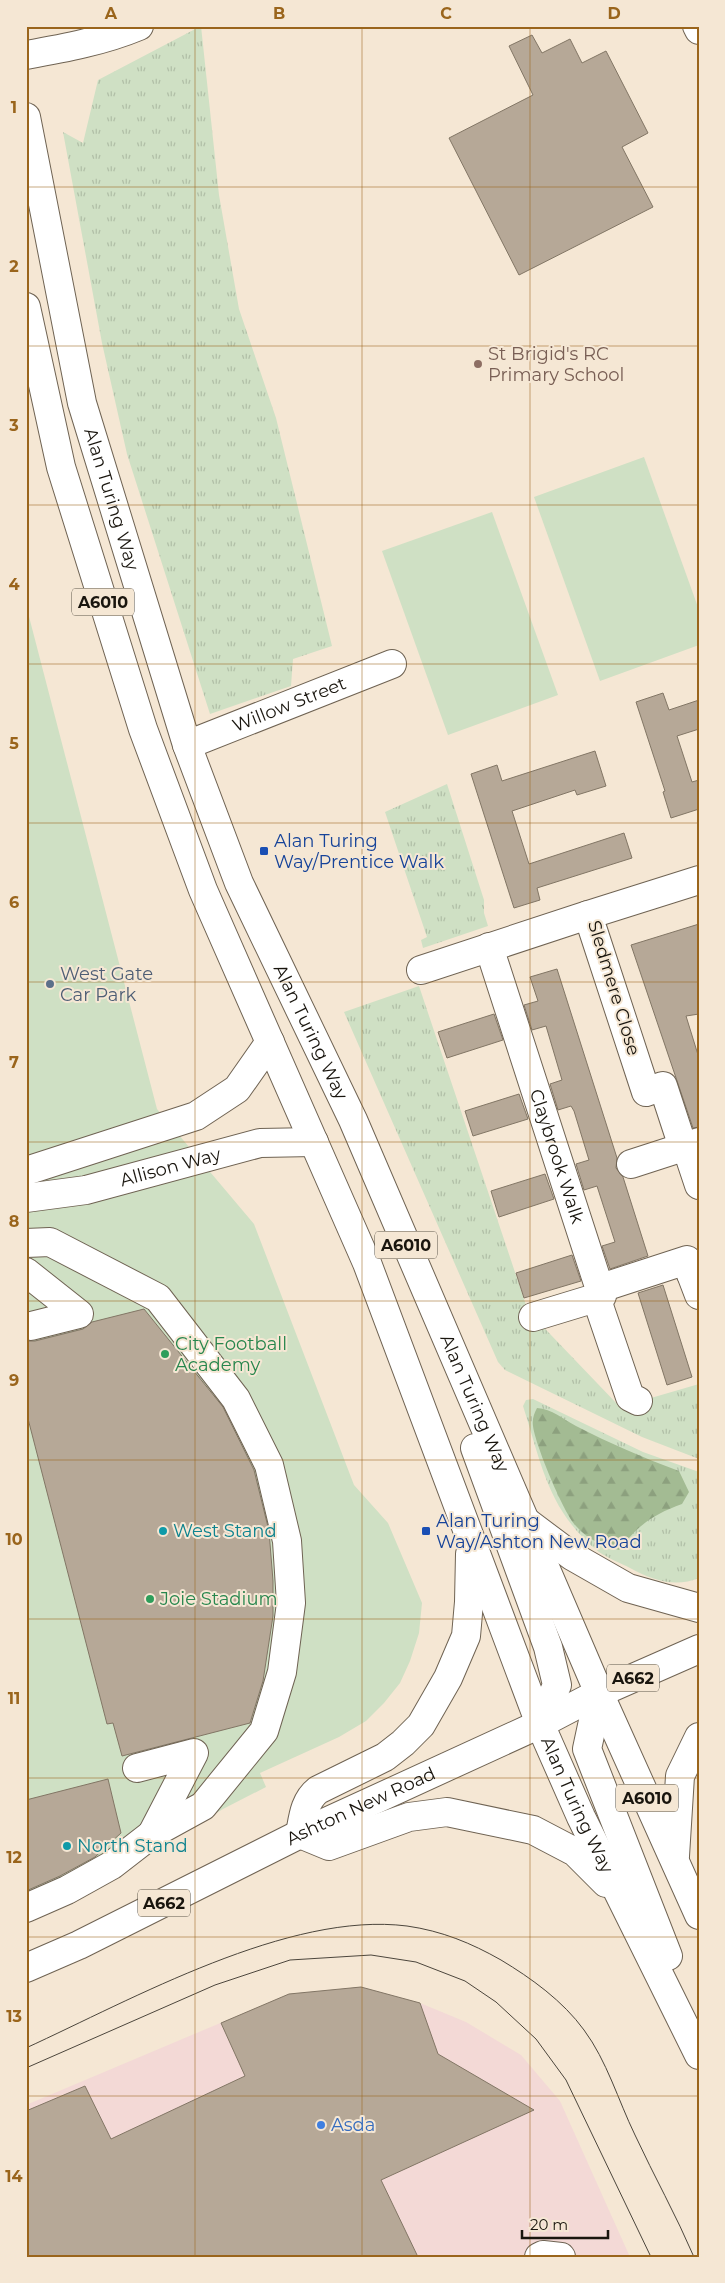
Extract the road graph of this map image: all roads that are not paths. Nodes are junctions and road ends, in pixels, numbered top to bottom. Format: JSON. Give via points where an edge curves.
{"nodes":[{"id":1,"x":139,"y":26,"type":"edge"},
{"id":2,"x":697,"y":26,"type":"edge"},
{"id":3,"x":699,"y":30,"type":"edge"},
{"id":4,"x":26,"y":55,"type":"edge"},
{"id":5,"x":26,"y":116,"type":"edge"},
{"id":6,"x":26,"y":307,"type":"edge"},
{"id":7,"x":392,"y":664,"type":"dead end"},
{"id":8,"x":187,"y":745,"type":"junction"},
{"id":9,"x":699,"y":880,"type":"edge"},
{"id":10,"x":588,"y":915,"type":"junction"},
{"id":11,"x":489,"y":947,"type":"junction"},
{"id":12,"x":421,"y":970,"type":"dead end"},
{"id":13,"x":270,"y":1042,"type":"junction"},
{"id":14,"x":314,"y":1142,"type":"junction"},
{"id":15,"x":689,"y":1145,"type":"edge"},
{"id":16,"x":630,"y":1164,"type":"dead end"},
{"id":17,"x":26,"y":1171,"type":"edge"},
{"id":18,"x":699,"y":1185,"type":"edge"},
{"id":19,"x":26,"y":1198,"type":"edge"},
{"id":20,"x":26,"y":1243,"type":"edge"},
{"id":21,"x":417,"y":1271,"type":"junction"},
{"id":22,"x":26,"y":1272,"type":"edge"},
{"id":23,"x":696,"y":1280,"type":"edge"},
{"id":24,"x":598,"y":1293,"type":"junction"},
{"id":25,"x":533,"y":1317,"type":"dead end"},
{"id":26,"x":31,"y":1326,"type":"dead end"},
{"id":27,"x":638,"y":1400,"type":"dead end"},
{"id":28,"x":527,"y":1522,"type":"junction"},
{"id":29,"x":470,"y":1540,"type":"junction"},
{"id":30,"x":699,"y":1608,"type":"edge"},
{"id":31,"x":699,"y":1650,"type":"edge"},
{"id":32,"x":599,"y":1693,"type":"junction"},
{"id":33,"x":540,"y":1724,"type":"junction"},
{"id":34,"x":699,"y":1737,"type":"edge"},
{"id":35,"x":137,"y":1768,"type":"dead end"},
{"id":36,"x":152,"y":1834,"type":"junction"},
{"id":37,"x":300,"y":1834,"type":"junction"},
{"id":38,"x":675,"y":1860,"type":"junction"},
{"id":39,"x":624,"y":1902,"type":"junction"},
{"id":40,"x":26,"y":1908,"type":"edge"},
{"id":41,"x":699,"y":1915,"type":"edge"},
{"id":42,"x":26,"y":1968,"type":"edge"},
{"id":43,"x":683,"y":2019,"type":"junction"},
{"id":44,"x":699,"y":2055,"type":"edge"},
{"id":45,"x":539,"y":2257,"type":"edge"},
{"id":46,"x":561,"y":2257,"type":"edge"}],
"edges":[{"from":1,"to":4,"type":"main road","via":[[77,46]]},
{"from":2,"to":3,"type":"main road"},
{"from":5,"to":8,"type":"main road","name":"Alan Turing Way","number":"A6010","via":[[82,403]]},
{"from":6,"to":13,"type":"main road","name":"Alan Turing Way","number":"A6010","via":[[61,467],[143,729],[203,890]]},
{"from":7,"to":8,"type":"main road","name":"Willow Street"},
{"from":8,"to":21,"type":"main road","name":"Alan Turing Way","number":"A6010","via":[[239,883],[353,1120]]},
{"from":9,"to":10,"type":"main road","name":"Sledmere Close"},
{"from":10,"to":11,"type":"main road"},
{"from":10,"to":15,"type":"main road","name":"Sledmere Close","via":[[646,1092],[663,1086]]},
{"from":11,"to":12,"type":"main road"},
{"from":11,"to":24,"type":"main road","name":"Claybrook Walk"},
{"from":13,"to":14,"type":"main road","name":"Alan Turing Way","number":"A6010"},
{"from":13,"to":17,"type":"main road","via":[[237,1088],[196,1116]]},
{"from":14,"to":19,"type":"main road","name":"Allison Way","via":[[260,1143],[86,1190]]},
{"from":14,"to":29,"type":"main road","name":"Alan Turing Way","number":"A6010","via":[[367,1263]]},
{"from":15,"to":16,"type":"main road"},
{"from":15,"to":18,"type":"main road","name":"Sledmere Close"},
{"from":20,"to":36,"type":"main road","via":[[50,1242],[158,1298],[236,1399],[269,1465],[287,1541],[291,1603],[282,1672],[264,1731],[203,1806]]},
{"from":21,"to":28,"type":"main road","name":"Alan Turing Way","number":"A6010"},
{"from":21,"to":33,"type":"main road","via":[[447,1376],[545,1634],[557,1685]]},
{"from":22,"to":26,"type":"main road","via":[[79,1314]]},
{"from":23,"to":24,"type":"main road","via":[[687,1260]]},
{"from":24,"to":25,"type":"main road"},
{"from":24,"to":27,"type":"main road","name":"Claybrook Walk","via":[[630,1397]]},
{"from":28,"to":30,"type":"main road","via":[[572,1556],[628,1588]]},
{"from":28,"to":32,"type":"main road","name":"Alan Turing Way","number":"A6010"},
{"from":29,"to":33,"type":"main road","name":"Alan Turing Way","number":"A6010"},
{"from":29,"to":37,"type":"main road","via":[[470,1602],[466,1636],[448,1678],[420,1725],[404,1742],[385,1757],[312,1794]]},
{"from":31,"to":32,"type":"main road","name":"Ashton New Road","number":"A662"},
{"from":32,"to":33,"type":"main road","name":"Ashton New Road"},
{"from":32,"to":38,"type":"main road","name":"Alan Turing Way","number":"A6010"},
{"from":32,"to":43,"type":"main road","via":[[587,1749],[669,1958]]},
{"from":33,"to":37,"type":"main road","name":"Ashton New Road","number":"A662"},
{"from":33,"to":39,"type":"main road","name":"Alan Turing Way","number":"A6010","via":[[581,1817]]},
{"from":34,"to":38,"type":"main road","via":[[680,1776]]},
{"from":35,"to":36,"type":"main road","via":[[194,1753]]},
{"from":36,"to":40,"type":"main road","via":[[112,1865]]},
{"from":37,"to":39,"type":"main road","via":[[329,1846],[409,1818],[447,1812],[524,1828],[575,1852]]},
{"from":37,"to":42,"type":"main road","name":"Ashton New Road","number":"A662","via":[[87,1941]]},
{"from":38,"to":41,"type":"main road","name":"Alan Turing Way","number":"A6010"},
{"from":39,"to":43,"type":"main road","name":"Alan Turing Way","number":"A6010","via":[[660,1979]]},
{"from":43,"to":44,"type":"main road","name":"Alan Turing Way","number":"A6010"},
{"from":45,"to":46,"type":"main road"}]}
